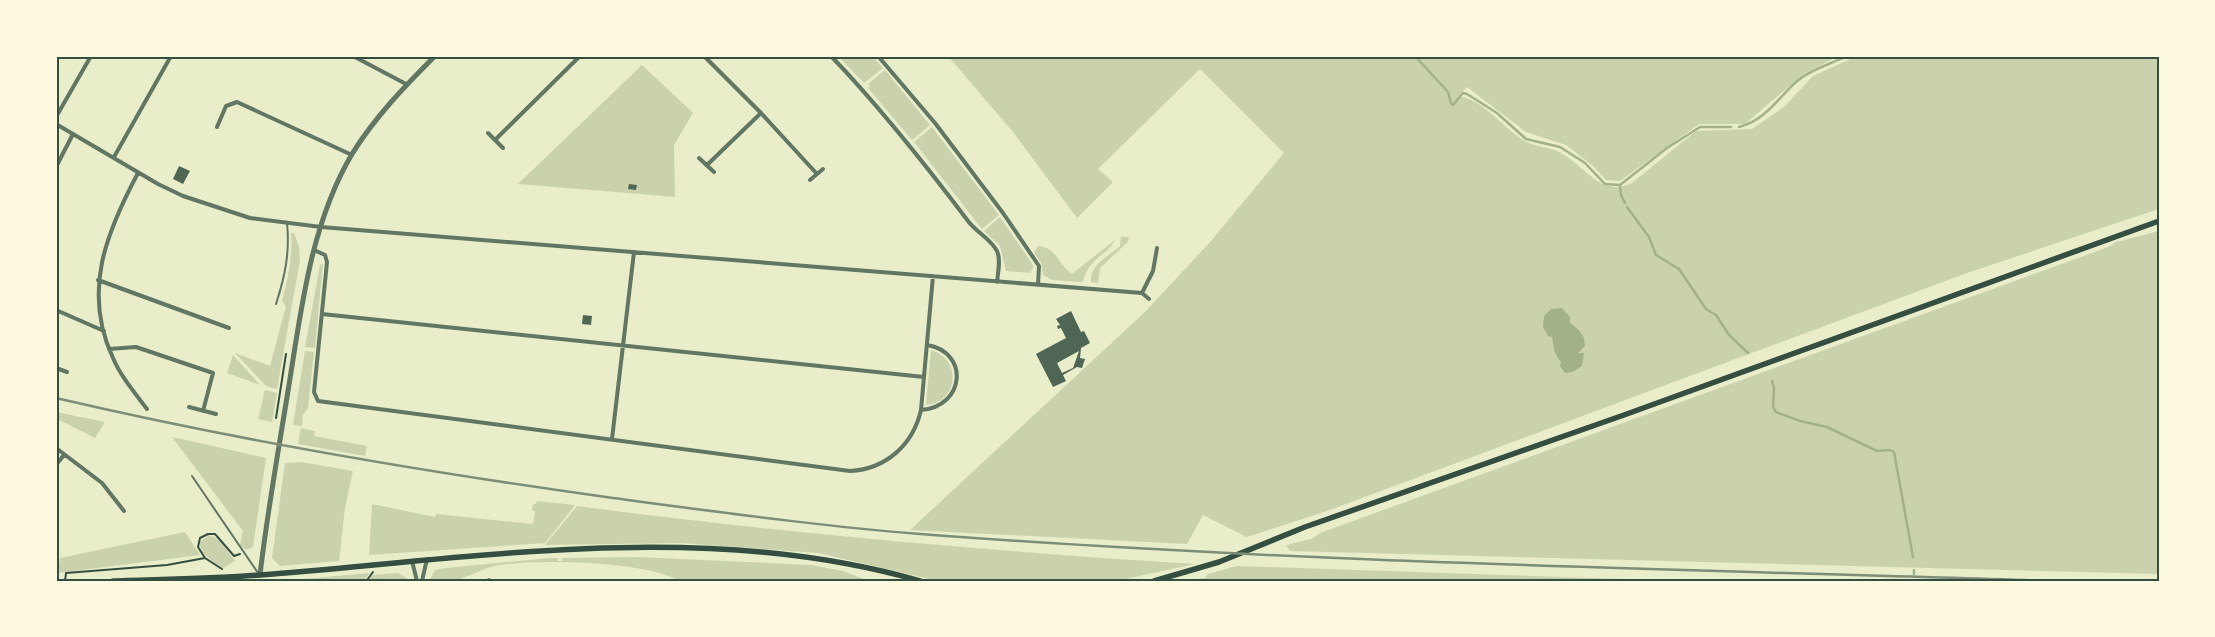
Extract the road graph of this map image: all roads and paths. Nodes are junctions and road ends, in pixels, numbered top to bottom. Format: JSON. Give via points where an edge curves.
{"nodes":[{"id":1,"x":91,"y":56,"type":"edge"},
{"id":2,"x":171,"y":56,"type":"edge"},
{"id":3,"x":353,"y":56,"type":"edge"},
{"id":4,"x":435,"y":56,"type":"edge"},
{"id":5,"x":580,"y":56,"type":"edge"},
{"id":6,"x":704,"y":56,"type":"edge"},
{"id":7,"x":831,"y":56,"type":"edge"},
{"id":8,"x":878,"y":56,"type":"edge"},
{"id":9,"x":406,"y":84,"type":"junction"},
{"id":10,"x":761,"y":113,"type":"junction"},
{"id":11,"x":56,"y":117,"type":"edge"},
{"id":12,"x":56,"y":124,"type":"edge"},
{"id":13,"x":218,"y":127,"type":"dead end"},
{"id":14,"x":488,"y":133,"type":"dead end"},
{"id":15,"x":73,"y":134,"type":"junction"},
{"id":16,"x":495,"y":140,"type":"junction"},
{"id":17,"x":503,"y":148,"type":"dead end"},
{"id":18,"x":352,"y":155,"type":"junction"},
{"id":19,"x":114,"y":157,"type":"junction"},
{"id":20,"x":699,"y":158,"type":"dead end"},
{"id":21,"x":707,"y":165,"type":"junction"},
{"id":22,"x":56,"y":167,"type":"edge"},
{"id":23,"x":823,"y":169,"type":"dead end"},
{"id":24,"x":714,"y":172,"type":"dead end"},
{"id":25,"x":138,"y":173,"type":"junction"},
{"id":26,"x":817,"y":174,"type":"junction"},
{"id":27,"x":810,"y":180,"type":"dead end"},
{"id":28,"x":2159,"y":221,"type":"edge"},
{"id":29,"x":287,"y":223,"type":"junction"},
{"id":30,"x":320,"y":227,"type":"junction"},
{"id":31,"x":1157,"y":248,"type":"dead end"},
{"id":32,"x":314,"y":250,"type":"junction"},
{"id":33,"x":634,"y":252,"type":"junction"},
{"id":34,"x":933,"y":276,"type":"junction"},
{"id":35,"x":98,"y":280,"type":"junction"},
{"id":36,"x":997,"y":282,"type":"junction"},
{"id":37,"x":1038,"y":286,"type":"junction"},
{"id":38,"x":1142,"y":293,"type":"junction"},
{"id":39,"x":1149,"y":299,"type":"dead end"},
{"id":40,"x":276,"y":304,"type":"dead end"},
{"id":41,"x":56,"y":310,"type":"edge"},
{"id":42,"x":322,"y":314,"type":"junction"},
{"id":43,"x":229,"y":328,"type":"dead end"},
{"id":44,"x":104,"y":332,"type":"junction"},
{"id":45,"x":928,"y":345,"type":"junction"},
{"id":46,"x":624,"y":346,"type":"junction"},
{"id":47,"x":109,"y":349,"type":"junction"},
{"id":48,"x":56,"y":368,"type":"edge"},
{"id":49,"x":67,"y":372,"type":"dead end"},
{"id":50,"x":924,"y":377,"type":"junction"},
{"id":51,"x":189,"y":407,"type":"dead end"},
{"id":52,"x":147,"y":409,"type":"dead end"},
{"id":53,"x":921,"y":410,"type":"junction"},
{"id":54,"x":203,"y":411,"type":"junction"},
{"id":55,"x":216,"y":414,"type":"dead end"},
{"id":56,"x":612,"y":439,"type":"junction"},
{"id":57,"x":56,"y":448,"type":"edge"},
{"id":58,"x":64,"y":454,"type":"junction"},
{"id":59,"x":56,"y":465,"type":"edge"},
{"id":60,"x":192,"y":476,"type":"dead end"},
{"id":61,"x":124,"y":511,"type":"dead end"},
{"id":62,"x":243,"y":554,"type":"junction"},
{"id":63,"x":205,"y":558,"type":"junction"},
{"id":64,"x":426,"y":559,"type":"junction"},
{"id":65,"x":411,"y":560,"type":"junction"},
{"id":66,"x":222,"y":569,"type":"dead end"},
{"id":67,"x":260,"y":576,"type":"junction"},
{"id":68,"x":65,"y":581,"type":"edge"},
{"id":69,"x":113,"y":581,"type":"edge"},
{"id":70,"x":417,"y":581,"type":"edge"},
{"id":71,"x":422,"y":581,"type":"edge"},
{"id":72,"x":920,"y":581,"type":"edge"},
{"id":73,"x":1154,"y":581,"type":"edge"}],
"edges":[{"from":1,"to":11,"type":"street"},
{"from":2,"to":19,"type":"street"},
{"from":3,"to":9,"type":"street"},
{"from":4,"to":9,"type":"street"},
{"from":5,"to":16,"type":"street"},
{"from":6,"to":10,"type":"street"},
{"from":7,"to":36,"type":"street","via":[[908,144],[973,227],[992,244],[998,253]]},
{"from":8,"to":37,"type":"street","via":[[935,123],[1003,213],[1039,266]]},
{"from":9,"to":18,"type":"street","via":[[371,125]]},
{"from":10,"to":21,"type":"street"},
{"from":10,"to":26,"type":"street"},
{"from":12,"to":15,"type":"street"},
{"from":13,"to":18,"type":"street","via":[[226,106],[237,102]]},
{"from":14,"to":16,"type":"street"},
{"from":15,"to":19,"type":"street"},
{"from":15,"to":22,"type":"street"},
{"from":16,"to":17,"type":"street"},
{"from":18,"to":30,"type":"street"},
{"from":19,"to":25,"type":"street"},
{"from":20,"to":21,"type":"street"},
{"from":21,"to":24,"type":"street"},
{"from":23,"to":26,"type":"street"},
{"from":25,"to":29,"type":"street","via":[[207,205],[250,218]]},
{"from":25,"to":35,"type":"street","via":[[114,222]]},
{"from":26,"to":27,"type":"street"},
{"from":28,"to":73,"type":"main road","via":[[1305,527],[1202,568]]},
{"from":29,"to":30,"type":"street"},
{"from":29,"to":40,"type":"lane","via":[[287,270]]},
{"from":30,"to":32,"type":"street"},
{"from":30,"to":33,"type":"street"},
{"from":31,"to":38,"type":"street","via":[[1153,271]]},
{"from":32,"to":42,"type":"street","via":[[325,255],[327,262]]},
{"from":32,"to":67,"type":"street","via":[[284,415]]},
{"from":33,"to":34,"type":"street"},
{"from":33,"to":46,"type":"street"},
{"from":34,"to":36,"type":"street"},
{"from":34,"to":45,"type":"street"},
{"from":35,"to":43,"type":"street"},
{"from":35,"to":44,"type":"street"},
{"from":36,"to":37,"type":"street"},
{"from":37,"to":38,"type":"street"},
{"from":38,"to":39,"type":"street"},
{"from":41,"to":44,"type":"street"},
{"from":42,"to":46,"type":"street"},
{"from":42,"to":56,"type":"street","via":[[314,392],[318,401]]},
{"from":44,"to":47,"type":"street"},
{"from":45,"to":50,"type":"street"},
{"from":45,"to":53,"type":"street","via":[[949,356],[957,381],[952,396],[942,405]]},
{"from":46,"to":50,"type":"street"},
{"from":46,"to":56,"type":"street"},
{"from":47,"to":52,"type":"street"},
{"from":47,"to":54,"type":"street","via":[[136,347],[212,373]]},
{"from":48,"to":49,"type":"street"},
{"from":50,"to":53,"type":"street"},
{"from":51,"to":54,"type":"street"},
{"from":53,"to":56,"type":"street","via":[[913,433],[902,448],[879,464],[861,470]]},
{"from":54,"to":55,"type":"street"},
{"from":57,"to":58,"type":"street"},
{"from":58,"to":59,"type":"street"},
{"from":58,"to":61,"type":"street","via":[[102,482]]},
{"from":60,"to":62,"type":"lane"},
{"from":62,"to":63,"type":"path","via":[[234,556],[215,534],[208,534],[200,538],[198,547]]},
{"from":62,"to":67,"type":"lane"},
{"from":63,"to":66,"type":"path"},
{"from":63,"to":68,"type":"path","via":[[167,565],[66,573]]},
{"from":64,"to":65,"type":"main road"},
{"from":64,"to":71,"type":"street"},
{"from":64,"to":72,"type":"main road","via":[[614,547],[695,549],[798,555],[840,561]]},
{"from":65,"to":67,"type":"main road"},
{"from":65,"to":70,"type":"street"},
{"from":67,"to":69,"type":"main road"}]}
